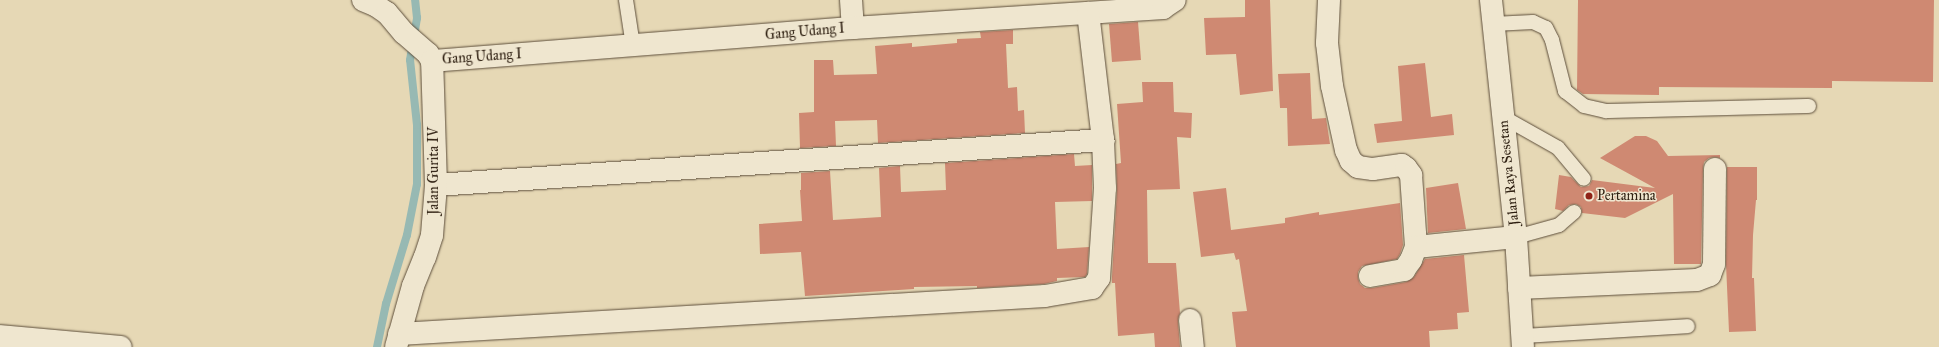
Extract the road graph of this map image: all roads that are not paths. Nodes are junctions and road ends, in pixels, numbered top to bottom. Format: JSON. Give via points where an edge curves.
{"nodes":[{"id":1,"x":363,"y":0,"type":"edge"},
{"id":2,"x":626,"y":0,"type":"edge"},
{"id":3,"x":852,"y":0,"type":"edge"},
{"id":4,"x":1175,"y":0,"type":"edge"},
{"id":5,"x":1329,"y":0,"type":"edge"},
{"id":6,"x":1490,"y":0,"type":"edge"},
{"id":7,"x":1088,"y":13,"type":"junction"},
{"id":8,"x":1493,"y":24,"type":"junction"},
{"id":9,"x":853,"y":28,"type":"junction"},
{"id":10,"x":633,"y":46,"type":"junction"},
{"id":11,"x":430,"y":57,"type":"junction"},
{"id":12,"x":1809,"y":106,"type":"dead end"},
{"id":13,"x":1503,"y":117,"type":"junction"},
{"id":14,"x":1103,"y":140,"type":"junction"},
{"id":15,"x":1715,"y":169,"type":"dead end"},
{"id":16,"x":1584,"y":179,"type":"dead end"},
{"id":17,"x":436,"y":185,"type":"junction"},
{"id":18,"x":1574,"y":212,"type":"dead end"},
{"id":19,"x":1516,"y":237,"type":"junction"},
{"id":20,"x":1416,"y":247,"type":"junction"},
{"id":21,"x":1370,"y":276,"type":"dead end"},
{"id":22,"x":1518,"y":288,"type":"junction"},
{"id":23,"x":1190,"y":320,"type":"dead end"},
{"id":24,"x":1688,"y":326,"type":"dead end"},
{"id":25,"x":0,"y":336,"type":"edge"},
{"id":26,"x":398,"y":340,"type":"edge"},
{"id":27,"x":1523,"y":341,"type":"edge"},
{"id":28,"x":121,"y":347,"type":"edge"},
{"id":29,"x":1193,"y":347,"type":"edge"}],
"edges":[{"from":1,"to":11,"type":"street","via":[[387,13]]},
{"from":2,"to":10,"type":"lane"},
{"from":3,"to":9,"type":"street"},
{"from":4,"to":7,"type":"street","name":"Gang Udang I","via":[[1163,8]]},
{"from":5,"to":20,"type":"street","via":[[1327,43],[1332,86],[1346,150],[1351,161],[1358,167],[1373,169],[1402,166],[1409,171]]},
{"from":6,"to":8,"type":"street","name":"Jalan Raya Sesetan"},
{"from":7,"to":9,"type":"street","name":"Gang Udang I"},
{"from":7,"to":14,"type":"street"},
{"from":8,"to":12,"type":"lane","via":[[1532,22],[1546,28],[1552,40],[1566,91],[1584,106],[1606,112]]},
{"from":8,"to":13,"type":"street","name":"Jalan Raya Sesetan"},
{"from":9,"to":10,"type":"street","name":"Gang Udang I"},
{"from":10,"to":11,"type":"street","name":"Gang Udang I"},
{"from":11,"to":17,"type":"street","name":"Jalan Gurita IV"},
{"from":13,"to":16,"type":"lane","via":[[1558,148]]},
{"from":13,"to":19,"type":"street","name":"Jalan Raya Sesetan"},
{"from":14,"to":17,"type":"street"},
{"from":14,"to":26,"type":"street","via":[[1104,215],[1099,278],[1092,288],[1045,296]]},
{"from":15,"to":22,"type":"street","via":[[1714,264],[1710,275],[1697,280]]},
{"from":17,"to":26,"type":"street","name":"Jalan Gurita IV","via":[[432,235],[413,286]]},
{"from":18,"to":19,"type":"lane","via":[[1559,225]]},
{"from":19,"to":20,"type":"street"},
{"from":19,"to":22,"type":"street","name":"Jalan Raya Sesetan"},
{"from":20,"to":21,"type":"street","via":[[1404,270]]},
{"from":22,"to":27,"type":"street","name":"Jalan Raya Sesetan"},
{"from":23,"to":29,"type":"street"},
{"from":24,"to":27,"type":"lane"},
{"from":25,"to":28,"type":"street"}]}
